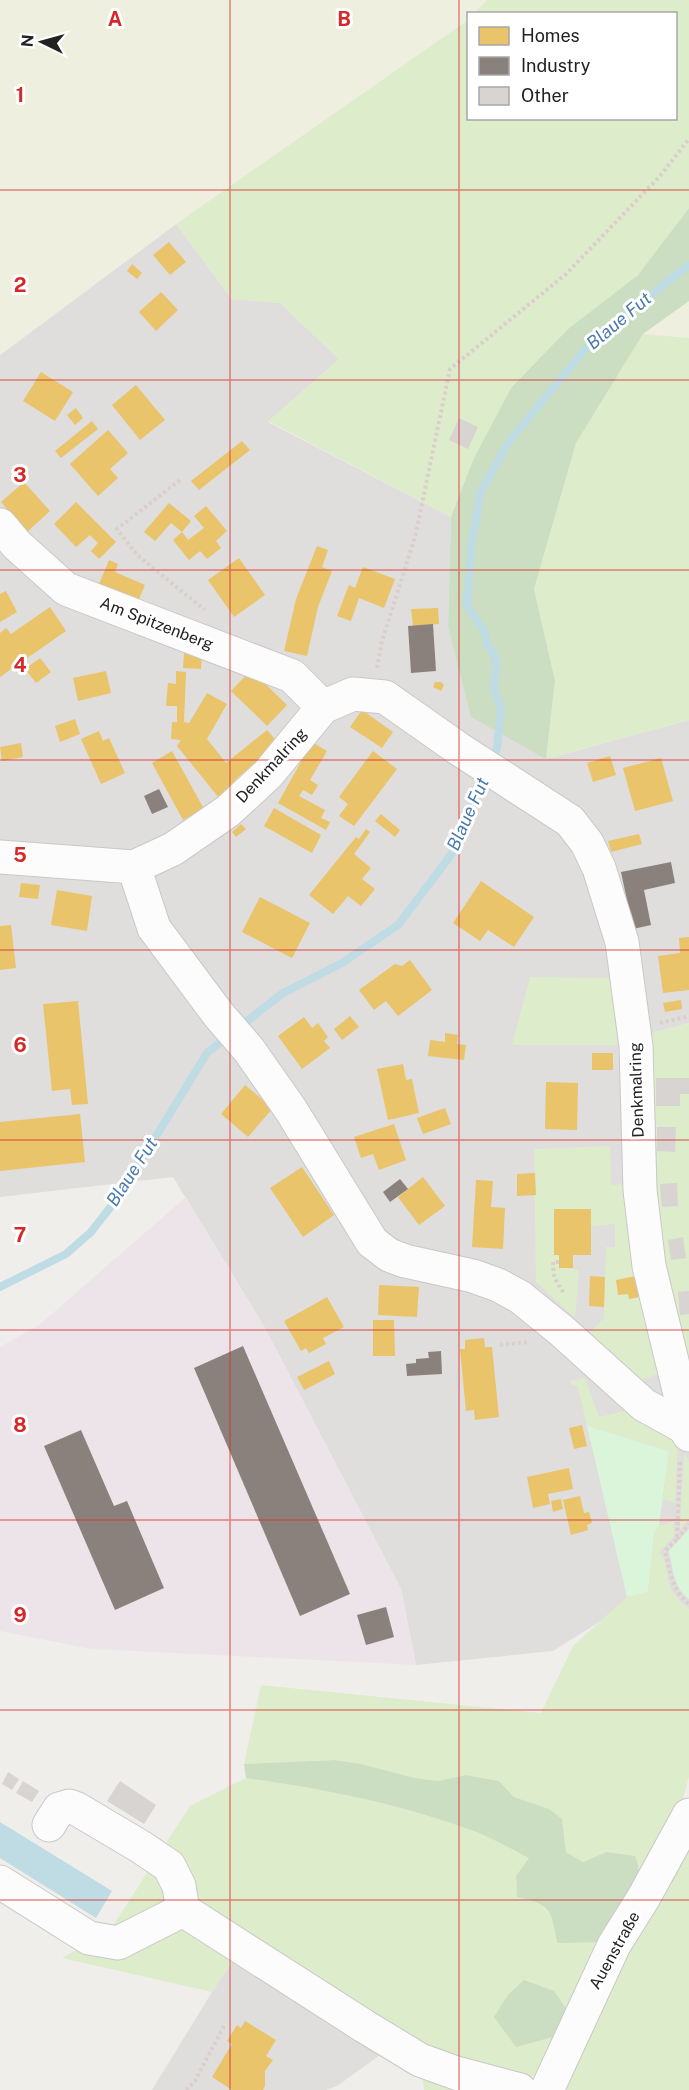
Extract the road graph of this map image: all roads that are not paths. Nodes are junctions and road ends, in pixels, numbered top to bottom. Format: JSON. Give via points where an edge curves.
{"nodes":[{"id":1,"x":0,"y":525,"type":"edge"},
{"id":2,"x":323,"y":708,"type":"junction"},
{"id":3,"x":0,"y":857,"type":"edge"},
{"id":4,"x":134,"y":867,"type":"junction"},
{"id":5,"x":684,"y":1441,"type":"edge"},
{"id":6,"x":689,"y":1815,"type":"edge"},
{"id":7,"x":49,"y":1825,"type":"dead end"},
{"id":8,"x":0,"y":1882,"type":"edge"},
{"id":9,"x":183,"y":1911,"type":"junction"},
{"id":10,"x":520,"y":2090,"type":"edge"},
{"id":11,"x":547,"y":2090,"type":"edge"}],
"edges":[{"from":1,"to":2,"type":"street","name":"Am Spitzenberg","via":[[66,588],[292,676]]},
{"from":2,"to":4,"type":"street","name":"Denkmalring","via":[[268,774],[228,812],[173,849]]},
{"from":2,"to":5,"type":"street","name":"Denkmalring","via":[[353,694],[385,697],[570,821],[587,843],[622,942],[636,1046],[640,1191],[649,1266],[681,1398]]},
{"from":3,"to":4,"type":"street"},
{"from":4,"to":5,"type":"street","via":[[154,928],[291,1110],[372,1242],[405,1261],[473,1276],[520,1297]]},
{"from":6,"to":11,"type":"street","name":"Auenstraße","via":[[614,1945]]},
{"from":7,"to":9,"type":"street","via":[[59,1809],[69,1806],[141,1847],[169,1866],[179,1886]]},
{"from":8,"to":9,"type":"street","via":[[89,1938],[105,1942],[117,1943]]},
{"from":9,"to":10,"type":"street","via":[[420,2060]]}]}
